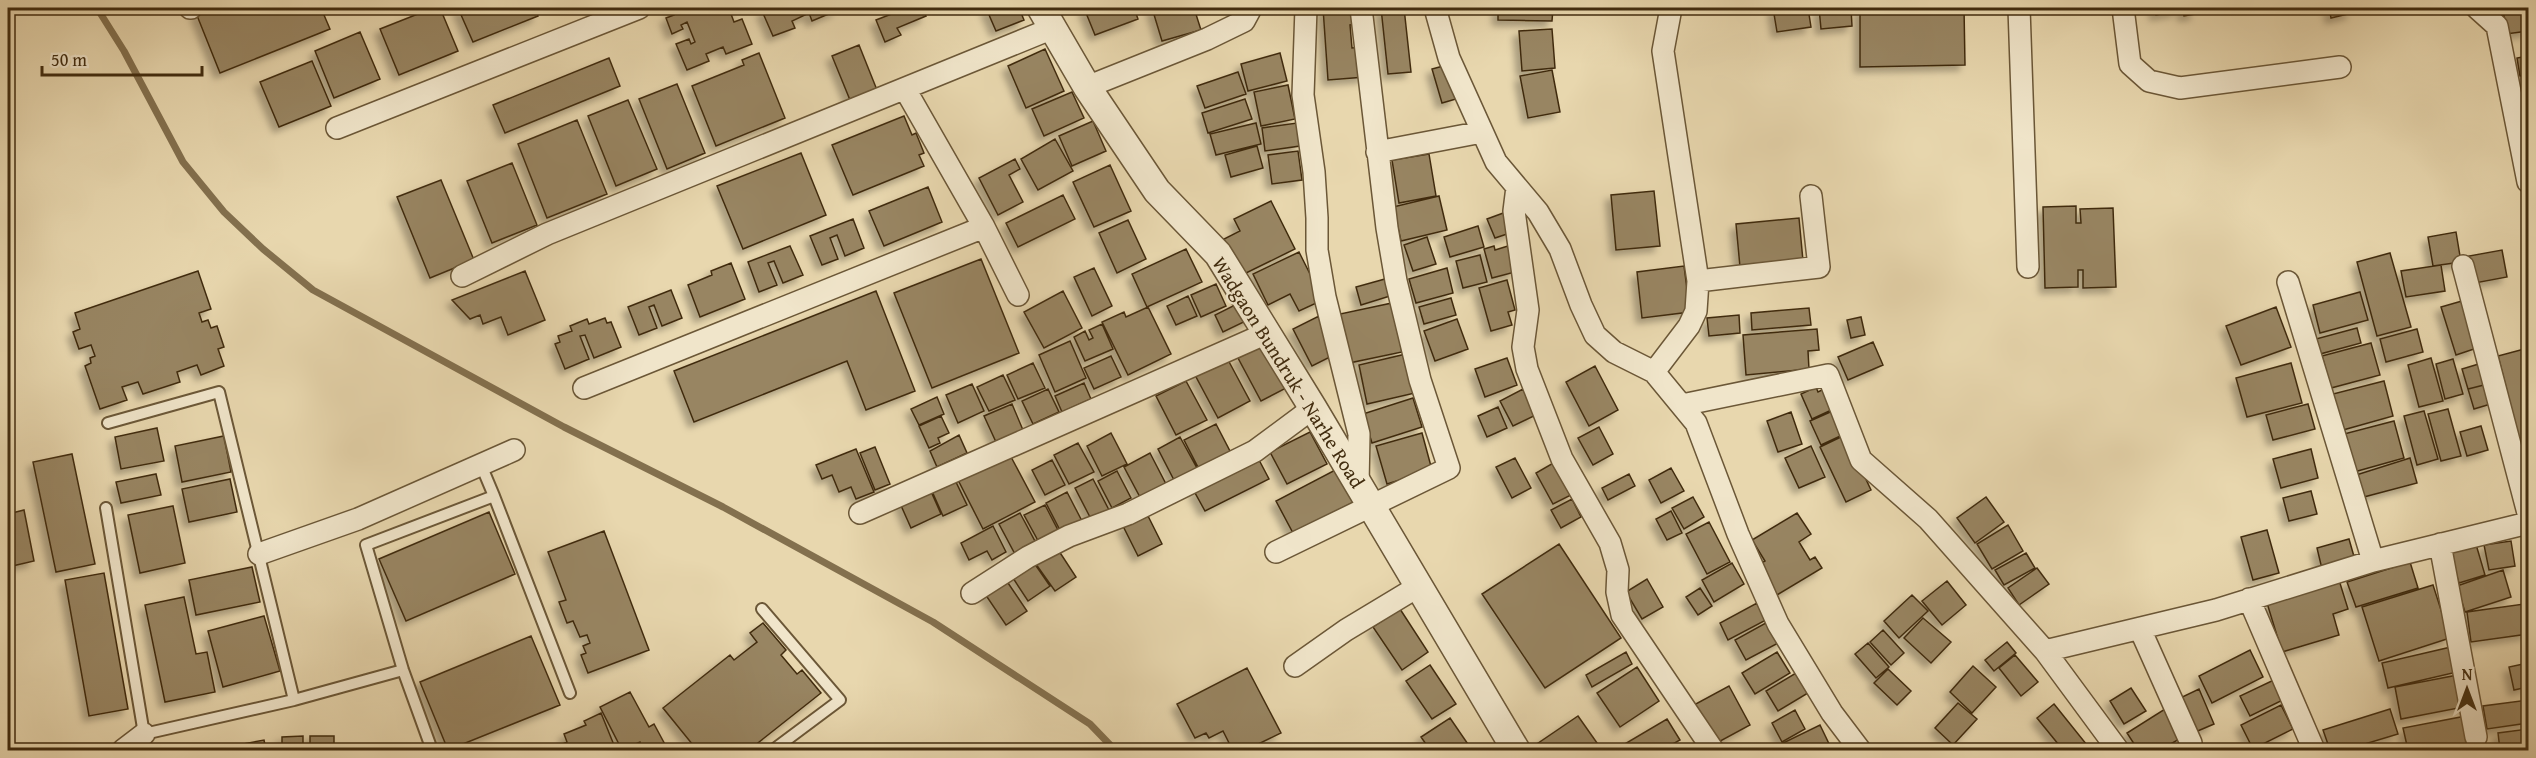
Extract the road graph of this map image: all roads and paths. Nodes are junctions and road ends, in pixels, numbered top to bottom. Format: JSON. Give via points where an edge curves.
{"nodes":[{"id":1,"x":639,"y":8,"type":"edge"},
{"id":2,"x":1251,"y":8,"type":"edge"},
{"id":3,"x":1306,"y":8,"type":"edge"},
{"id":4,"x":1361,"y":8,"type":"edge"},
{"id":5,"x":1435,"y":8,"type":"edge"},
{"id":6,"x":1671,"y":8,"type":"edge"},
{"id":7,"x":2019,"y":8,"type":"edge"},
{"id":8,"x":2123,"y":8,"type":"edge"},
{"id":9,"x":2477,"y":8,"type":"edge"},
{"id":10,"x":1047,"y":18,"type":"edge"},
{"id":11,"x":2340,"y":67,"type":"dead end"},
{"id":12,"x":1087,"y":87,"type":"junction"},
{"id":13,"x":905,"y":89,"type":"junction"},
{"id":14,"x":336,"y":128,"type":"dead end"},
{"id":15,"x":1482,"y":132,"type":"junction"},
{"id":16,"x":1377,"y":152,"type":"junction"},
{"id":17,"x":2529,"y":182,"type":"edge"},
{"id":18,"x":1517,"y":187,"type":"junction"},
{"id":19,"x":1812,"y":196,"type":"dead end"},
{"id":20,"x":984,"y":227,"type":"junction"},
{"id":21,"x":2463,"y":266,"type":"dead end"},
{"id":22,"x":2028,"y":267,"type":"dead end"},
{"id":23,"x":462,"y":276,"type":"dead end"},
{"id":24,"x":1698,"y":280,"type":"junction"},
{"id":25,"x":2288,"y":282,"type":"dead end"},
{"id":26,"x":1018,"y":295,"type":"dead end"},
{"id":27,"x":1267,"y":333,"type":"junction"},
{"id":28,"x":1654,"y":372,"type":"junction"},
{"id":29,"x":584,"y":388,"type":"dead end"},
{"id":30,"x":1682,"y":405,"type":"junction"},
{"id":31,"x":1313,"y":408,"type":"junction"},
{"id":32,"x":108,"y":423,"type":"dead end"},
{"id":33,"x":514,"y":450,"type":"dead end"},
{"id":34,"x":481,"y":465,"type":"junction"},
{"id":35,"x":494,"y":496,"type":"junction"},
{"id":36,"x":1365,"y":496,"type":"junction"},
{"id":37,"x":106,"y":508,"type":"dead end"},
{"id":38,"x":860,"y":513,"type":"dead end"},
{"id":39,"x":2529,"y":513,"type":"edge"},
{"id":40,"x":2529,"y":523,"type":"edge"},
{"id":41,"x":2440,"y":544,"type":"junction"},
{"id":42,"x":1276,"y":552,"type":"dead end"},
{"id":43,"x":259,"y":554,"type":"junction"},
{"id":44,"x":2373,"y":561,"type":"junction"},
{"id":45,"x":1419,"y":586,"type":"junction"},
{"id":46,"x":972,"y":593,"type":"dead end"},
{"id":47,"x":2248,"y":599,"type":"junction"},
{"id":48,"x":762,"y":609,"type":"dead end"},
{"id":49,"x":2140,"y":628,"type":"junction"},
{"id":50,"x":2045,"y":651,"type":"junction"},
{"id":51,"x":1295,"y":666,"type":"dead end"},
{"id":52,"x":403,"y":670,"type":"junction"},
{"id":53,"x":570,"y":693,"type":"dead end"},
{"id":54,"x":294,"y":700,"type":"junction"},
{"id":55,"x":144,"y":734,"type":"junction"},
{"id":56,"x":2476,"y":737,"type":"dead end"},
{"id":57,"x":2191,"y":743,"type":"dead end"},
{"id":58,"x":123,"y":750,"type":"edge"},
{"id":59,"x":432,"y":750,"type":"edge"},
{"id":60,"x":772,"y":750,"type":"edge"},
{"id":61,"x":1516,"y":750,"type":"edge"},
{"id":62,"x":1713,"y":750,"type":"edge"},
{"id":63,"x":1860,"y":750,"type":"edge"},
{"id":64,"x":2118,"y":750,"type":"edge"},
{"id":65,"x":2314,"y":750,"type":"edge"}],
"edges":[{"from":1,"to":14,"type":"street"},
{"from":2,"to":12,"type":"street","via":[[1244,21],[1207,39]]},
{"from":3,"to":36,"type":"street","via":[[1302,95],[1314,172],[1317,250],[1359,434]]},
{"from":4,"to":16,"type":"street"},
{"from":5,"to":15,"type":"street","via":[[1449,58]]},
{"from":6,"to":24,"type":"street","via":[[1663,51]]},
{"from":7,"to":22,"type":"street"},
{"from":8,"to":11,"type":"street","via":[[2130,64],[2149,81],[2180,88]]},
{"from":9,"to":17,"type":"street","via":[[2497,26]]},
{"from":10,"to":12,"type":"street","name":"Wadgaon Bundruk - Narhe Road"},
{"from":10,"to":13,"type":"street"},
{"from":12,"to":27,"type":"street","name":"Wadgaon Bundruk - Narhe Road","via":[[1157,191],[1218,254]]},
{"from":13,"to":20,"type":"street"},
{"from":13,"to":23,"type":"street","via":[[548,234]]},
{"from":15,"to":16,"type":"street"},
{"from":15,"to":18,"type":"street","via":[[1496,162]]},
{"from":16,"to":36,"type":"street","via":[[1396,281],[1420,380],[1449,468]]},
{"from":18,"to":28,"type":"street","via":[[1538,212],[1560,249],[1595,335],[1614,352]]},
{"from":18,"to":62,"type":"street","via":[[1514,211],[1528,309],[1523,347],[1527,369],[1562,459],[1610,543],[1618,570],[1622,615]]},
{"from":19,"to":24,"type":"street","via":[[1819,267]]},
{"from":20,"to":26,"type":"street"},
{"from":20,"to":29,"type":"street"},
{"from":21,"to":39,"type":"street"},
{"from":24,"to":28,"type":"street","via":[[1696,311],[1689,327]]},
{"from":25,"to":44,"type":"street"},
{"from":27,"to":31,"type":"street","name":"Wadgaon Bundruk - Narhe Road"},
{"from":27,"to":38,"type":"street"},
{"from":28,"to":30,"type":"street"},
{"from":30,"to":50,"type":"street","via":[[1828,375],[1862,460],[1928,519]]},
{"from":30,"to":63,"type":"street","via":[[1696,423],[1738,534],[1778,624],[1832,713]]},
{"from":31,"to":36,"type":"street","name":"Wadgaon Bundruk - Narhe Road"},
{"from":31,"to":46,"type":"street","via":[[1255,451],[1128,514],[1069,536]]},
{"from":32,"to":43,"type":"lane","via":[[219,392]]},
{"from":33,"to":34,"type":"street"},
{"from":34,"to":35,"type":"lane"},
{"from":34,"to":43,"type":"street","via":[[358,519]]},
{"from":35,"to":52,"type":"lane","via":[[366,545]]},
{"from":35,"to":53,"type":"lane"},
{"from":36,"to":42,"type":"street"},
{"from":36,"to":45,"type":"street","name":"Wadgaon Bundruk - Narhe Road"},
{"from":37,"to":55,"type":"lane"},
{"from":40,"to":41,"type":"street"},
{"from":41,"to":44,"type":"street"},
{"from":41,"to":56,"type":"street"},
{"from":43,"to":54,"type":"lane"},
{"from":44,"to":47,"type":"street"},
{"from":45,"to":51,"type":"street"},
{"from":45,"to":61,"type":"street","name":"Wadgaon Bundruk - Narhe Road"},
{"from":47,"to":49,"type":"street"},
{"from":47,"to":65,"type":"street"},
{"from":48,"to":60,"type":"lane","via":[[840,700]]},
{"from":49,"to":50,"type":"street"},
{"from":49,"to":57,"type":"street"},
{"from":50,"to":64,"type":"street"},
{"from":52,"to":54,"type":"lane"},
{"from":52,"to":59,"type":"lane"},
{"from":54,"to":55,"type":"lane"},
{"from":55,"to":58,"type":"street"}]}
